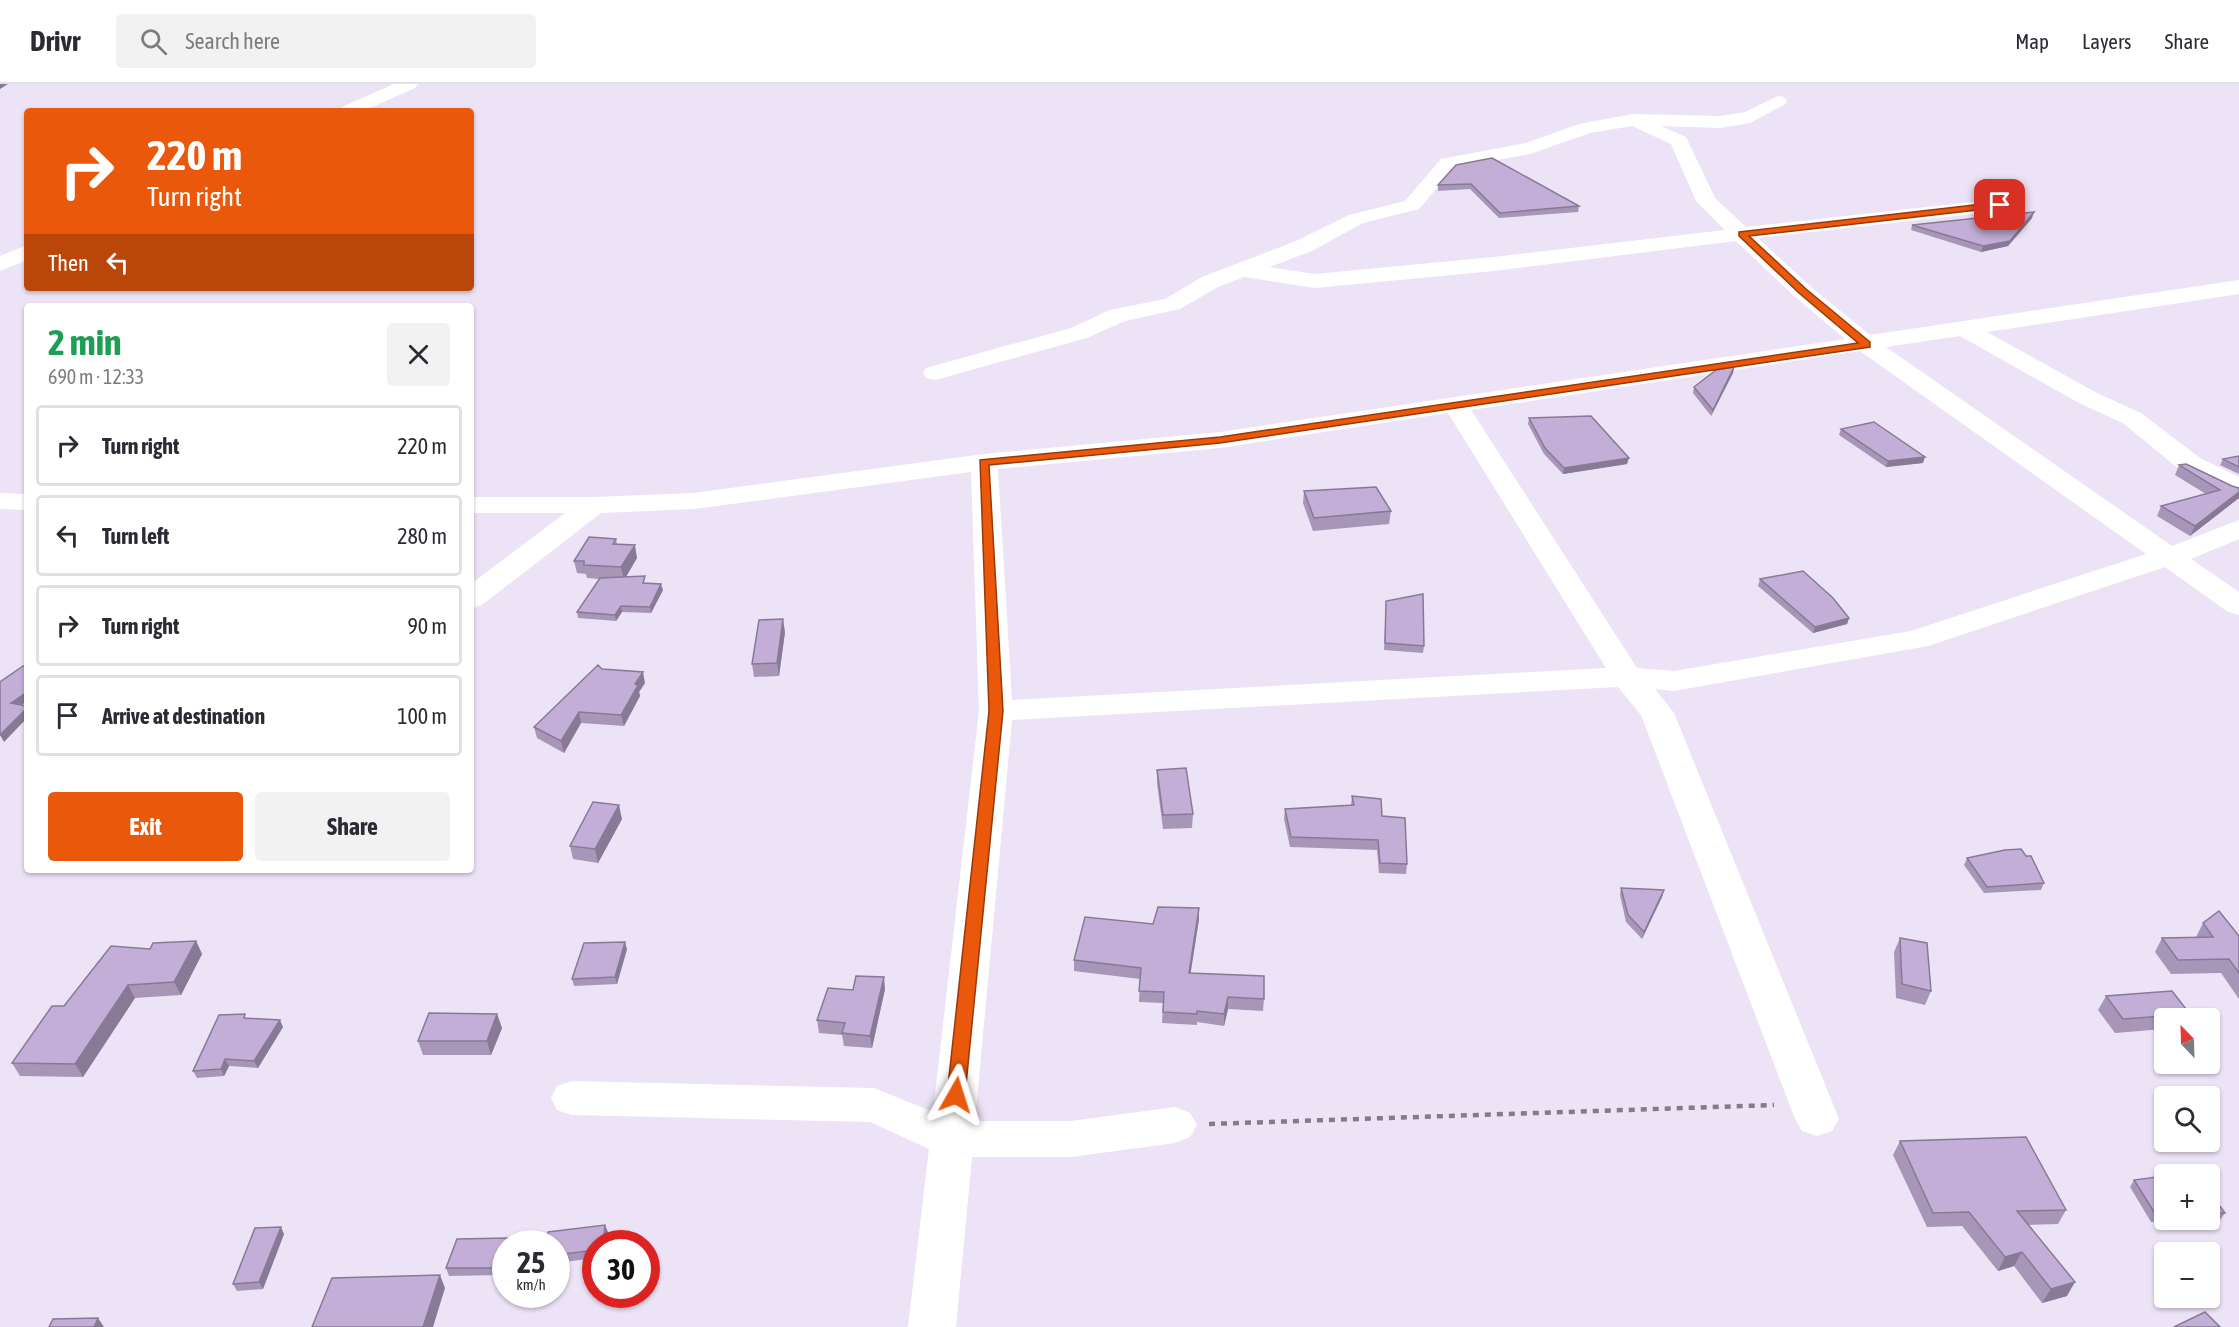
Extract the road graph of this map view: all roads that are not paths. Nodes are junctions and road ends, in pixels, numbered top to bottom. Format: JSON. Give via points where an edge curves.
{"nodes":[{"id":1,"x":409,"y":84,"type":"edge"},
{"id":2,"x":1778,"y":101,"type":"dead end"},
{"id":3,"x":355,"y":108,"type":"edge"},
{"id":4,"x":1633,"y":120,"type":"junction"},
{"id":5,"x":2000,"y":205,"type":"dead end"},
{"id":6,"x":1742,"y":234,"type":"junction"},
{"id":7,"x":24,"y":253,"type":"edge"},
{"id":8,"x":0,"y":264,"type":"edge"},
{"id":9,"x":1243,"y":270,"type":"junction"},
{"id":10,"x":2239,"y":287,"type":"edge"},
{"id":11,"x":1965,"y":329,"type":"junction"},
{"id":12,"x":1866,"y":344,"type":"junction"},
{"id":13,"x":935,"y":373,"type":"dead end"},
{"id":14,"x":1456,"y":406,"type":"junction"},
{"id":15,"x":984,"y":462,"type":"junction"},
{"id":16,"x":2239,"y":488,"type":"edge"},
{"id":17,"x":0,"y":501,"type":"edge"},
{"id":18,"x":24,"y":502,"type":"edge"},
{"id":19,"x":474,"y":505,"type":"edge"},
{"id":20,"x":594,"y":505,"type":"junction"},
{"id":21,"x":2239,"y":529,"type":"edge"},
{"id":22,"x":2169,"y":556,"type":"junction"},
{"id":23,"x":474,"y":597,"type":"edge"},
{"id":24,"x":2239,"y":606,"type":"edge"},
{"id":25,"x":1627,"y":677,"type":"junction"},
{"id":26,"x":996,"y":711,"type":"junction"},
{"id":27,"x":572,"y":1098,"type":"dead end"},
{"id":28,"x":1814,"y":1111,"type":"road end"},
{"id":29,"x":1175,"y":1125,"type":"road end"},
{"id":30,"x":951,"y":1139,"type":"junction"},
{"id":31,"x":932,"y":1327,"type":"edge"}],
"edges":[{"from":1,"to":3,"type":"street"},
{"from":2,"to":4,"type":"street","via":[[1750,117],[1720,122]]},
{"from":4,"to":6,"type":"street","via":[[1679,141],[1706,201]]},
{"from":4,"to":9,"type":"street","via":[[1587,128],[1530,148],[1448,163],[1412,206],[1356,219],[1304,246]]},
{"from":5,"to":6,"type":"street"},
{"from":6,"to":9,"type":"street","via":[[1315,281]]},
{"from":6,"to":12,"type":"street"},
{"from":7,"to":8,"type":"street"},
{"from":9,"to":13,"type":"street","via":[[1210,282],[1172,304],[1118,315],[1079,333]]},
{"from":10,"to":11,"type":"street"},
{"from":11,"to":12,"type":"street"},
{"from":11,"to":16,"type":"street","via":[[2088,398],[2132,418],[2190,464]]},
{"from":12,"to":14,"type":"street"},
{"from":12,"to":22,"type":"street"},
{"from":14,"to":15,"type":"street","via":[[1220,440]]},
{"from":14,"to":25,"type":"street"},
{"from":15,"to":20,"type":"street","via":[[694,501]]},
{"from":15,"to":26,"type":"street"},
{"from":17,"to":18,"type":"street"},
{"from":19,"to":20,"type":"street"},
{"from":20,"to":23,"type":"street"},
{"from":21,"to":22,"type":"street"},
{"from":22,"to":24,"type":"street"},
{"from":22,"to":25,"type":"street","via":[[1917,639],[1674,681]]},
{"from":25,"to":26,"type":"street"},
{"from":25,"to":28,"type":"street","via":[[1657,713]]},
{"from":26,"to":30,"type":"street"},
{"from":27,"to":30,"type":"street","via":[[874,1105]]},
{"from":29,"to":30,"type":"street","via":[[1071,1139]]},
{"from":30,"to":31,"type":"street"}]}
